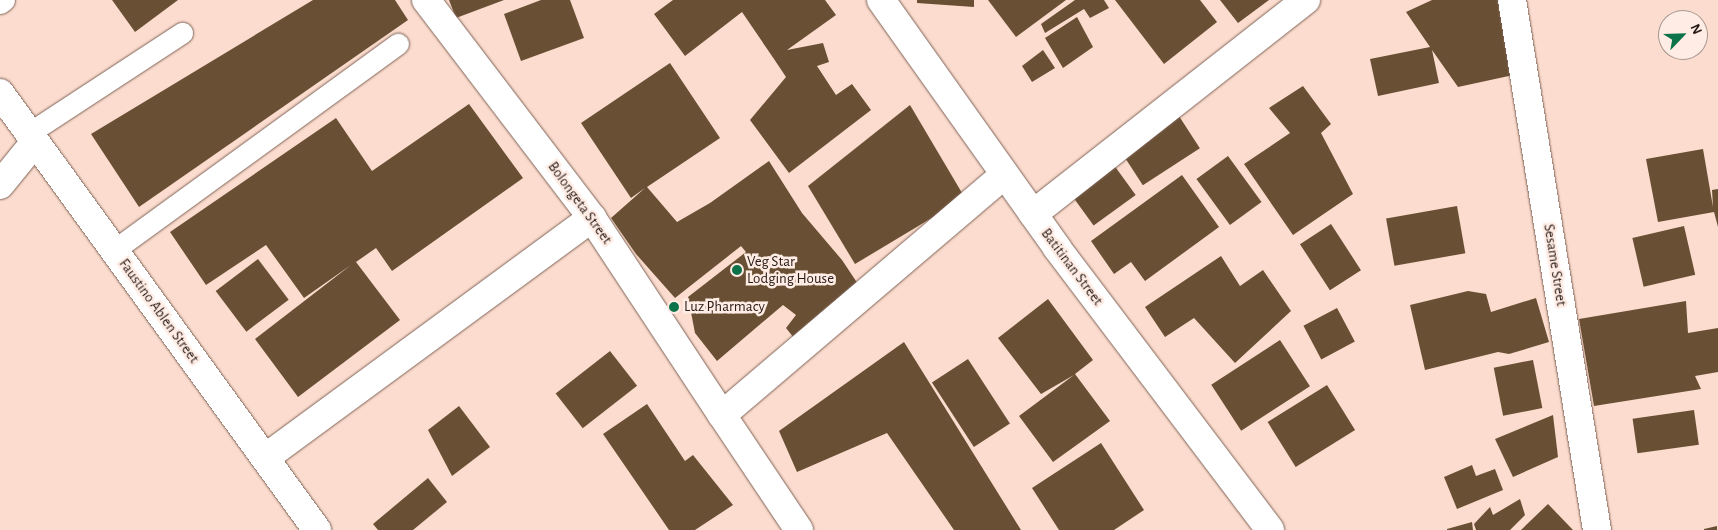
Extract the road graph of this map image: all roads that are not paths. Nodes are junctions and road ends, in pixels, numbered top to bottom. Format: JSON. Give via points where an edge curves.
{"nodes":[{"id":1,"x":4,"y":0,"type":"edge"},
{"id":2,"x":426,"y":0,"type":"edge"},
{"id":3,"x":881,"y":0,"type":"edge"},
{"id":4,"x":1306,"y":0,"type":"edge"},
{"id":5,"x":1512,"y":0,"type":"edge"},
{"id":6,"x":0,"y":3,"type":"edge"},
{"id":7,"x":182,"y":33,"type":"dead end"},
{"id":8,"x":398,"y":44,"type":"dead end"},
{"id":9,"x":0,"y":93,"type":"edge"},
{"id":10,"x":32,"y":138,"type":"junction"},
{"id":11,"x":1004,"y":175,"type":"junction"},
{"id":12,"x":0,"y":185,"type":"edge"},
{"id":13,"x":1033,"y":214,"type":"junction"},
{"id":14,"x":592,"y":218,"type":"junction"},
{"id":15,"x":114,"y":250,"type":"junction"},
{"id":16,"x":722,"y":415,"type":"junction"},
{"id":17,"x":265,"y":458,"type":"junction"},
{"id":18,"x":317,"y":530,"type":"edge"},
{"id":19,"x":799,"y":530,"type":"edge"},
{"id":20,"x":1270,"y":530,"type":"edge"},
{"id":21,"x":1597,"y":530,"type":"edge"}],
"edges":[{"from":1,"to":6,"type":"lane"},
{"from":2,"to":14,"type":"street","name":"Bolongeta Street"},
{"from":3,"to":11,"type":"street","name":"Batitinan Street"},
{"from":4,"to":13,"type":"street"},
{"from":5,"to":21,"type":"street","name":"Sesame Street"},
{"from":7,"to":10,"type":"lane"},
{"from":8,"to":15,"type":"lane"},
{"from":9,"to":10,"type":"street","name":"Faustino Ablen Street"},
{"from":10,"to":12,"type":"street"},
{"from":10,"to":15,"type":"street","name":"Faustino Ablen Street"},
{"from":11,"to":13,"type":"street","name":"Batitinan Street"},
{"from":11,"to":16,"type":"street"},
{"from":13,"to":20,"type":"street","name":"Batitinan Street"},
{"from":14,"to":16,"type":"street","name":"Bolongeta Street"},
{"from":14,"to":17,"type":"street"},
{"from":15,"to":17,"type":"street","name":"Faustino Ablen Street"},
{"from":16,"to":19,"type":"street","name":"Bolongeta Street"},
{"from":17,"to":18,"type":"street","name":"Faustino Ablen Street"}]}
